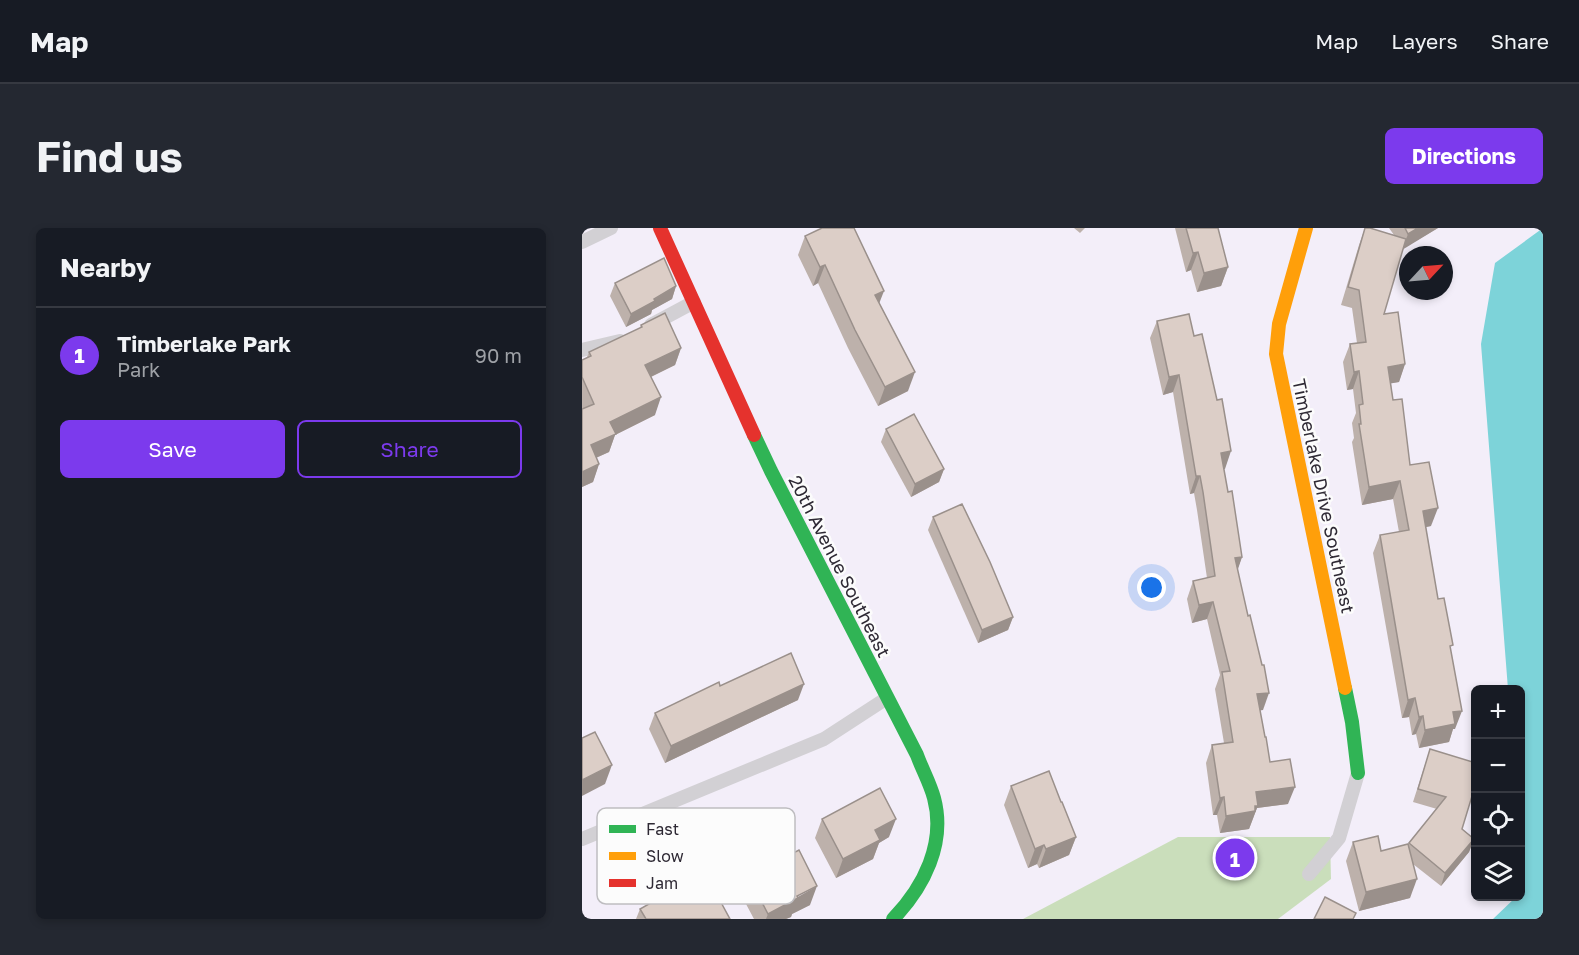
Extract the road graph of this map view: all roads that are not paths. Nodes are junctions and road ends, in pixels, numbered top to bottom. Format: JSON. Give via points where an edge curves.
{"nodes":[{"id":1,"x":611,"y":228,"type":"edge"},
{"id":2,"x":660,"y":228,"type":"edge"},
{"id":3,"x":1306,"y":228,"type":"edge"},
{"id":4,"x":582,"y":242,"type":"edge"},
{"id":5,"x":694,"y":302,"type":"junction"},
{"id":6,"x":582,"y":350,"type":"edge"},
{"id":7,"x":887,"y":698,"type":"junction"},
{"id":8,"x":1358,"y":773,"type":"joint"},
{"id":9,"x":657,"y":808,"type":"edge"},
{"id":10,"x":597,"y":833,"type":"edge"},
{"id":11,"x":582,"y":839,"type":"edge"},
{"id":12,"x":1309,"y":874,"type":"dead end"},
{"id":13,"x":893,"y":919,"type":"edge"}],
"edges":[{"from":1,"to":4,"type":"lane"},
{"from":2,"to":5,"type":"street","name":"20th Avenue Southeast"},
{"from":3,"to":8,"type":"street","name":"Timberlake Drive Southeast","via":[[1279,324],[1276,354],[1352,722]]},
{"from":5,"to":6,"type":"lane","via":[[617,342]]},
{"from":5,"to":7,"type":"street","name":"20th Avenue Southeast","via":[[771,471]]},
{"from":7,"to":9,"type":"lane","via":[[824,739]]},
{"from":7,"to":13,"type":"street","name":"20th Avenue Southeast","via":[[935,802],[936,829],[927,876]]},
{"from":8,"to":12,"type":"lane","via":[[1339,838]]},
{"from":10,"to":11,"type":"lane"}]}
